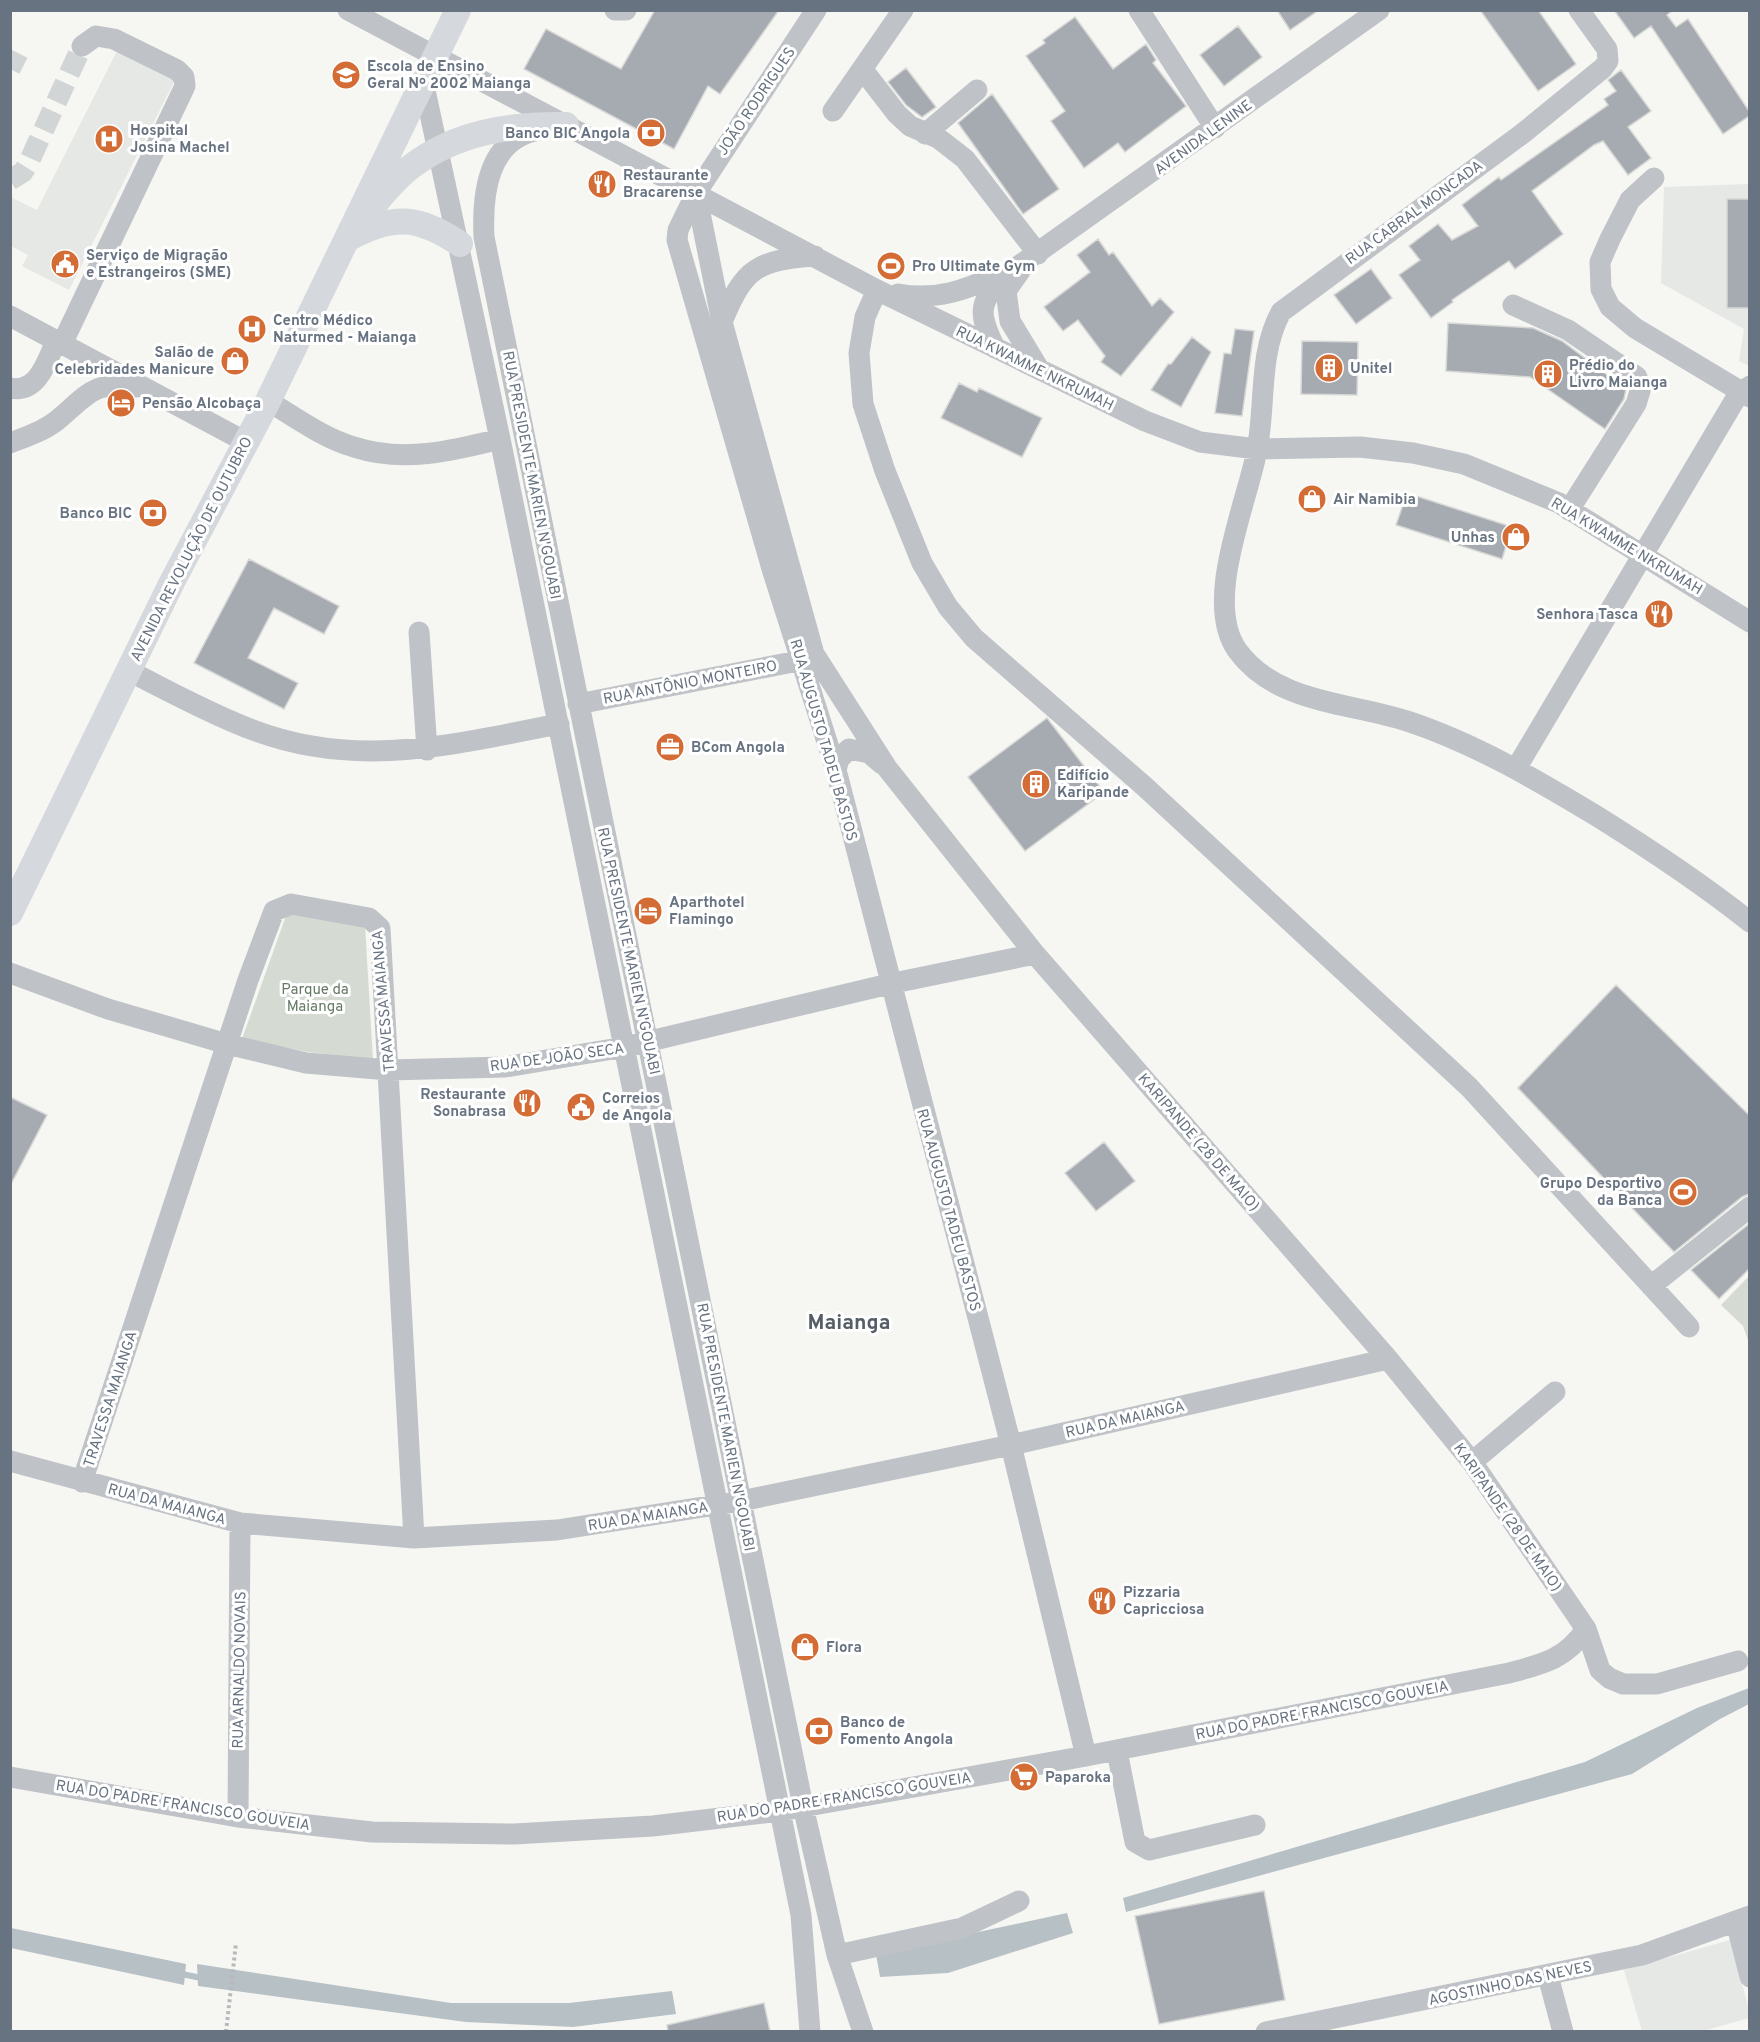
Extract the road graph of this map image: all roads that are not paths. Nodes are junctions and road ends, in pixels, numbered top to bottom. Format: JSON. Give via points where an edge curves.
{"nodes":[{"id":1,"x":348,"y":10,"type":"edge"},
{"id":2,"x":458,"y":10,"type":"edge"},
{"id":3,"x":615,"y":10,"type":"edge"},
{"id":4,"x":626,"y":10,"type":"edge"},
{"id":5,"x":816,"y":10,"type":"edge"},
{"id":6,"x":903,"y":10,"type":"edge"},
{"id":7,"x":1139,"y":10,"type":"edge"},
{"id":8,"x":1379,"y":10,"type":"edge"},
{"id":9,"x":1579,"y":10,"type":"edge"},
{"id":10,"x":82,"y":46,"type":"dead end"},
{"id":11,"x":435,"y":56,"type":"junction"},
{"id":12,"x":863,"y":70,"type":"junction"},
{"id":13,"x":423,"y":81,"type":"junction"},
{"id":14,"x":977,"y":90,"type":"dead end"},
{"id":15,"x":833,"y":111,"type":"dead end"},
{"id":16,"x":566,"y":125,"type":"junction"},
{"id":17,"x":1215,"y":128,"type":"junction"},
{"id":18,"x":925,"y":134,"type":"junction"},
{"id":19,"x":437,"y":149,"type":"junction"},
{"id":20,"x":1654,"y":178,"type":"dead end"},
{"id":21,"x":696,"y":193,"type":"junction"},
{"id":22,"x":344,"y":241,"type":"junction"},
{"id":23,"x":460,"y":244,"type":"junction"},
{"id":24,"x":815,"y":256,"type":"junction"},
{"id":25,"x":1032,"y":258,"type":"junction"},
{"id":26,"x":877,"y":290,"type":"junction"},
{"id":27,"x":1513,"y":305,"type":"dead end"},
{"id":28,"x":10,"y":316,"type":"edge"},
{"id":29,"x":722,"y":322,"type":"junction"},
{"id":30,"x":54,"y":340,"type":"junction"},
{"id":31,"x":995,"y":348,"type":"junction"},
{"id":32,"x":1041,"y":372,"type":"junction"},
{"id":33,"x":10,"y":376,"type":"edge"},
{"id":34,"x":10,"y":388,"type":"edge"},
{"id":35,"x":146,"y":389,"type":"junction"},
{"id":36,"x":1746,"y":392,"type":"edge"},
{"id":37,"x":268,"y":401,"type":"junction"},
{"id":38,"x":500,"y":439,"type":"junction"},
{"id":39,"x":246,"y":442,"type":"junction"},
{"id":40,"x":10,"y":443,"type":"edge"},
{"id":41,"x":1257,"y":449,"type":"junction"},
{"id":42,"x":1569,"y":510,"type":"junction"},
{"id":43,"x":1641,"y":555,"type":"junction"},
{"id":44,"x":1749,"y":622,"type":"edge"},
{"id":45,"x":419,"y":632,"type":"dead end"},
{"id":46,"x":808,"y":657,"type":"junction"},
{"id":47,"x":129,"y":671,"type":"junction"},
{"id":48,"x":578,"y":704,"type":"junction"},
{"id":49,"x":559,"y":724,"type":"junction"},
{"id":50,"x":427,"y":750,"type":"junction"},
{"id":51,"x":1516,"y":767,"type":"junction"},
{"id":52,"x":887,"y":768,"type":"junction"},
{"id":53,"x":836,"y":770,"type":"junction"},
{"id":54,"x":13,"y":901,"type":"edge"},
{"id":55,"x":1749,"y":922,"type":"edge"},
{"id":56,"x":1035,"y":954,"type":"junction"},
{"id":57,"x":10,"y":973,"type":"edge"},
{"id":58,"x":889,"y":984,"type":"junction"},
{"id":59,"x":649,"y":1042,"type":"junction"},
{"id":60,"x":227,"y":1044,"type":"junction"},
{"id":61,"x":625,"y":1047,"type":"junction"},
{"id":62,"x":389,"y":1070,"type":"junction"},
{"id":63,"x":1749,"y":1207,"type":"edge"},
{"id":64,"x":1651,"y":1286,"type":"junction"},
{"id":65,"x":1689,"y":1327,"type":"dead end"},
{"id":66,"x":1388,"y":1359,"type":"junction"},
{"id":67,"x":1555,"y":1392,"type":"dead end"},
{"id":68,"x":1011,"y":1445,"type":"junction"},
{"id":69,"x":10,"y":1461,"type":"edge"},
{"id":70,"x":1472,"y":1462,"type":"junction"},
{"id":71,"x":82,"y":1482,"type":"junction"},
{"id":72,"x":741,"y":1501,"type":"junction"},
{"id":73,"x":719,"y":1505,"type":"junction"},
{"id":74,"x":240,"y":1523,"type":"junction"},
{"id":75,"x":414,"y":1538,"type":"junction"},
{"id":76,"x":1586,"y":1629,"type":"junction"},
{"id":77,"x":1738,"y":1661,"type":"dead end"},
{"id":78,"x":1117,"y":1750,"type":"junction"},
{"id":79,"x":1086,"y":1756,"type":"junction"},
{"id":80,"x":10,"y":1777,"type":"edge"},
{"id":81,"x":803,"y":1806,"type":"junction"},
{"id":82,"x":780,"y":1811,"type":"junction"},
{"id":83,"x":238,"y":1816,"type":"junction"},
{"id":84,"x":1255,"y":1825,"type":"dead end"},
{"id":85,"x":1019,"y":1901,"type":"dead end"},
{"id":86,"x":1743,"y":1919,"type":"edge"},
{"id":87,"x":837,"y":1955,"type":"junction"},
{"id":88,"x":1548,"y":1976,"type":"junction"},
{"id":89,"x":1749,"y":1977,"type":"edge"},
{"id":90,"x":810,"y":2031,"type":"edge"},
{"id":91,"x":863,"y":2031,"type":"edge"},
{"id":92,"x":1266,"y":2031,"type":"edge"},
{"id":93,"x":1563,"y":2031,"type":"edge"}],
"edges":[{"from":1,"to":11,"type":"street","name":"RUA KWAMME NKRUMAH"},
{"from":2,"to":11,"type":"main road","name":"AVENIDA REVOLUÇÃO DE OUTUBRO"},
{"from":3,"to":4,"type":"street"},
{"from":5,"to":21,"type":"street","name":"JOÃO RODRIGUES"},
{"from":6,"to":12,"type":"street"},
{"from":7,"to":17,"type":"street"},
{"from":8,"to":17,"type":"street","name":"AVENIDA LENINE"},
{"from":9,"to":41,"type":"street","name":"RUA CABRAL MONCADA","via":[[1607,49],[1608,61],[1603,68],[1522,134],[1281,312],[1269,340]]},
{"from":10,"to":30,"type":"street","via":[[96,36],[114,39],[177,70],[184,76],[185,86]]},
{"from":11,"to":13,"type":"main road","name":"AVENIDA REVOLUÇÃO DE OUTUBRO"},
{"from":11,"to":16,"type":"street","name":"RUA KWAMME NKRUMAH"},
{"from":12,"to":15,"type":"street"},
{"from":12,"to":18,"type":"street","via":[[897,114]]},
{"from":13,"to":19,"type":"street","name":"RUA PRESIDENTE MARIEN N'GOUABI"},
{"from":13,"to":22,"type":"main road","name":"AVENIDA REVOLUÇÃO DE OUTUBRO"},
{"from":14,"to":18,"type":"street"},
{"from":16,"to":19,"type":"main road","via":[[498,128]]},
{"from":16,"to":21,"type":"street","name":"RUA KWAMME NKRUMAH"},
{"from":16,"to":48,"type":"street","name":"RUA PRESIDENTE MARIEN N'GOUABI","via":[[531,131],[515,140],[491,168],[482,206],[486,249]]},
{"from":17,"to":25,"type":"street","name":"AVENIDA LENINE"},
{"from":18,"to":25,"type":"street","via":[[951,146],[965,159]]},
{"from":19,"to":22,"type":"main road","via":[[410,166]]},
{"from":19,"to":23,"type":"street","name":"RUA PRESIDENTE MARIEN N'GOUABI"},
{"from":20,"to":36,"type":"street","via":[[1630,200],[1610,239],[1600,262],[1600,289],[1610,307],[1635,328]]},
{"from":21,"to":24,"type":"street","name":"RUA KWAMME NKRUMAH"},
{"from":21,"to":29,"type":"street","name":"RUA AUGUSTO TADEU BASTOS"},
{"from":21,"to":46,"type":"street","name":"RUA AUGUSTO TADEU BASTOS","via":[[677,240],[773,572]]},
{"from":22,"to":23,"type":"main road","via":[[368,228],[403,220],[423,224]]},
{"from":22,"to":37,"type":"main road","name":"AVENIDA REVOLUÇÃO DE OUTUBRO"},
{"from":23,"to":38,"type":"street","name":"RUA PRESIDENTE MARIEN N'GOUABI"},
{"from":24,"to":26,"type":"street","name":"RUA KWAMME NKRUMAH"},
{"from":24,"to":29,"type":"street","via":[[784,258],[755,268],[735,292]]},
{"from":25,"to":26,"type":"street","via":[[967,289],[936,297]]},
{"from":25,"to":31,"type":"street","name":"AVENIDA LENINE","via":[[986,295],[982,322]]},
{"from":25,"to":32,"type":"street","name":"AVENIDA LENINE","via":[[1006,291],[1010,321]]},
{"from":26,"to":31,"type":"street","name":"RUA KWAMME NKRUMAH"},
{"from":26,"to":64,"type":"street","via":[[865,317],[858,352],[863,404],[922,563],[948,608],[974,639],[1144,786],[1469,1087]]},
{"from":27,"to":42,"type":"street","via":[[1568,330],[1637,377],[1640,391],[1636,404]]},
{"from":28,"to":30,"type":"street"},
{"from":29,"to":46,"type":"street","name":"RUA AUGUSTO TADEU BASTOS"},
{"from":30,"to":33,"type":"street","via":[[25,372]]},
{"from":30,"to":34,"type":"street","via":[[33,384],[24,389]]},
{"from":30,"to":35,"type":"street"},
{"from":31,"to":32,"type":"street","name":"RUA KWAMME NKRUMAH"},
{"from":32,"to":41,"type":"street","name":"RUA KWAMME NKRUMAH","via":[[1200,442]]},
{"from":35,"to":39,"type":"street"},
{"from":35,"to":40,"type":"street","via":[[110,386],[84,394],[44,429]]},
{"from":36,"to":43,"type":"street"},
{"from":37,"to":38,"type":"street","via":[[323,434],[377,454],[447,453]]},
{"from":37,"to":39,"type":"main road","name":"AVENIDA REVOLUÇÃO DE OUTUBRO"},
{"from":38,"to":49,"type":"street","name":"RUA PRESIDENTE MARIEN N'GOUABI"},
{"from":39,"to":47,"type":"main road","name":"AVENIDA REVOLUÇÃO DE OUTUBRO"},
{"from":41,"to":42,"type":"street","name":"RUA KWAMME NKRUMAH","via":[[1360,447],[1413,453],[1464,464]]},
{"from":41,"to":51,"type":"street","name":"RUA CABRAL MONCADA","via":[[1224,584],[1224,614],[1237,650],[1265,677],[1291,693],[1407,721]]},
{"from":42,"to":43,"type":"street","name":"RUA KWAMME NKRUMAH"},
{"from":43,"to":44,"type":"street","name":"RUA KWAMME NKRUMAH"},
{"from":43,"to":51,"type":"street"},
{"from":45,"to":50,"type":"street"},
{"from":46,"to":48,"type":"street","name":"RUA ANTÔNIO MONTEIRO"},
{"from":46,"to":52,"type":"street","name":"KARIPANDE (28 DE MAIO)"},
{"from":46,"to":53,"type":"street","name":"RUA AUGUSTO TADEU BASTOS"},
{"from":47,"to":50,"type":"street","via":[[253,730],[300,744],[379,752]]},
{"from":47,"to":54,"type":"main road","name":"AVENIDA REVOLUÇÃO DE OUTUBRO"},
{"from":48,"to":59,"type":"street","name":"RUA PRESIDENTE MARIEN N'GOUABI"},
{"from":49,"to":50,"type":"street"},
{"from":49,"to":61,"type":"street","name":"RUA PRESIDENTE MARIEN N'GOUABI"},
{"from":51,"to":55,"type":"street","name":"RUA CABRAL MONCADA","via":[[1629,836]]},
{"from":52,"to":53,"type":"street","via":[[869,753],[849,749]]},
{"from":52,"to":56,"type":"street","name":"KARIPANDE (28 DE MAIO)"},
{"from":53,"to":58,"type":"street","name":"RUA AUGUSTO TADEU BASTOS"},
{"from":56,"to":58,"type":"street","name":"RUA DE JOÃO SECA"},
{"from":56,"to":66,"type":"street","name":"KARIPANDE (28 DE MAIO)"},
{"from":57,"to":60,"type":"street","name":"RUA DE JOÃO SECA","via":[[108,1009]]},
{"from":58,"to":59,"type":"street","name":"RUA DE JOÃO SECA"},
{"from":58,"to":68,"type":"street","name":"RUA AUGUSTO TADEU BASTOS"},
{"from":59,"to":61,"type":"street","name":"RUA DE JOÃO SECA"},
{"from":59,"to":72,"type":"street","name":"RUA PRESIDENTE MARIEN N'GOUABI"},
{"from":60,"to":62,"type":"street","name":"RUA DE JOÃO SECA","via":[[306,1063]]},
{"from":60,"to":62,"type":"street","name":"TRAVESSA MAIANGA","via":[[270,918],[279,907],[291,904],[377,922]]},
{"from":60,"to":71,"type":"street","name":"TRAVESSA MAIANGA"},
{"from":61,"to":62,"type":"street","name":"RUA DE JOÃO SECA","via":[[505,1067]]},
{"from":61,"to":73,"type":"street","name":"RUA PRESIDENTE MARIEN N'GOUABI"},
{"from":62,"to":75,"type":"street","name":"TRAVESSA MAIANGA"},
{"from":63,"to":64,"type":"street"},
{"from":64,"to":65,"type":"street"},
{"from":66,"to":68,"type":"street","name":"RUA DA MAIANGA"},
{"from":66,"to":70,"type":"street","name":"KARIPANDE (28 DE MAIO)"},
{"from":67,"to":70,"type":"street"},
{"from":68,"to":72,"type":"street","name":"RUA DA MAIANGA"},
{"from":68,"to":79,"type":"street","name":"RUA AUGUSTO TADEU BASTOS"},
{"from":69,"to":71,"type":"street","name":"RUA DA MAIANGA"},
{"from":70,"to":76,"type":"street","name":"KARIPANDE (28 DE MAIO)"},
{"from":71,"to":74,"type":"street","name":"RUA DA MAIANGA"},
{"from":72,"to":73,"type":"street","name":"RUA DA MAIANGA"},
{"from":72,"to":81,"type":"street","name":"RUA PRESIDENTE MARIEN N'GOUABI"},
{"from":73,"to":75,"type":"street","name":"RUA DA MAIANGA","via":[[557,1530]]},
{"from":73,"to":82,"type":"street","name":"RUA PRESIDENTE MARIEN N'GOUABI"},
{"from":74,"to":75,"type":"street","name":"RUA DA MAIANGA"},
{"from":74,"to":83,"type":"street","name":"RUA ARNALDO NOVAIS"},
{"from":76,"to":77,"type":"street","name":"KARIPANDE (28 DE MAIO)","via":[[1600,1670],[1623,1684],[1657,1684]]},
{"from":76,"to":78,"type":"street","name":"RUA DO PADRE FRANCISCO GOUVEIA","via":[[1575,1646],[1555,1659],[1509,1673]]},
{"from":78,"to":79,"type":"street","name":"RUA DO PADRE FRANCISCO GOUVEIA"},
{"from":78,"to":84,"type":"street","via":[[1135,1842],[1149,1850]]},
{"from":79,"to":81,"type":"street","name":"RUA DO PADRE FRANCISCO GOUVEIA"},
{"from":80,"to":83,"type":"street","name":"RUA DO PADRE FRANCISCO GOUVEIA"},
{"from":81,"to":82,"type":"street","name":"RUA DO PADRE FRANCISCO GOUVEIA"},
{"from":81,"to":87,"type":"street","name":"RUA PRESIDENTE MARIEN N'GOUABI"},
{"from":82,"to":83,"type":"street","name":"RUA DO PADRE FRANCISCO GOUVEIA","via":[[653,1826],[514,1834],[372,1832]]},
{"from":82,"to":90,"type":"street","name":"RUA PRESIDENTE MARIEN N'GOUABI","via":[[801,1915]]},
{"from":85,"to":87,"type":"street","via":[[963,1928]]},
{"from":86,"to":88,"type":"street","name":"AGOSTINHO DAS NEVES","via":[[1642,1955]]},
{"from":86,"to":89,"type":"street"},
{"from":87,"to":91,"type":"street","name":"RUA PRESIDENTE MARIEN N'GOUABI"},
{"from":88,"to":92,"type":"street","name":"AGOSTINHO DAS NEVES"},
{"from":88,"to":93,"type":"street"}]}
